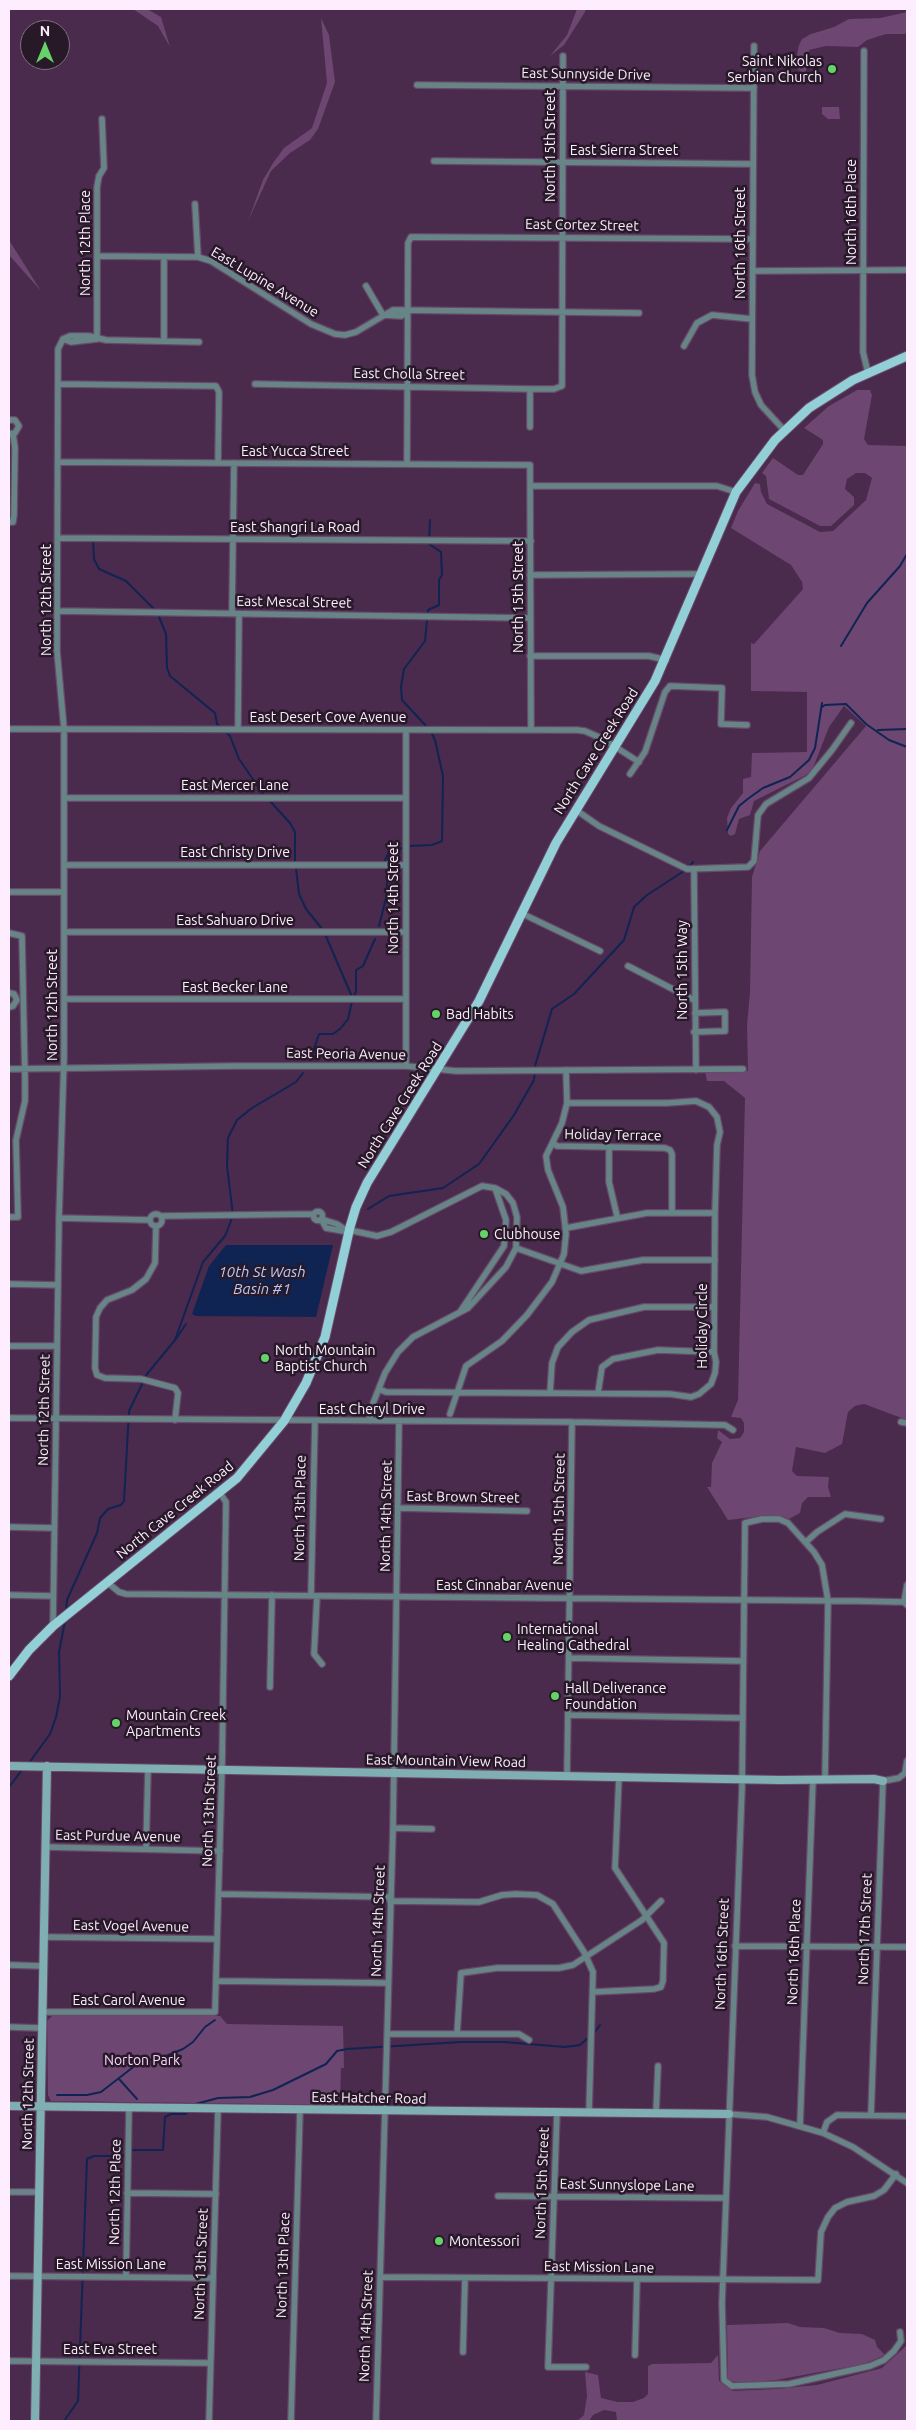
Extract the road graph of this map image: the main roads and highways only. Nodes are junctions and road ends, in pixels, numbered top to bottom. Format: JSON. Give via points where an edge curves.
{"nodes":[{"id":1,"x":907,"y":356,"type":"edge"},
{"id":2,"x":9,"y":1676,"type":"edge"}],
"edges":[{"from":1,"to":2,"type":"main road","name":"North Cave Creek Road","via":[[825,396],[784,430],[763,453],[736,492],[666,660],[548,859],[487,988],[378,1163],[356,1207],[325,1337],[306,1383],[284,1421],[246,1470],[55,1624],[28,1650]]}]}
